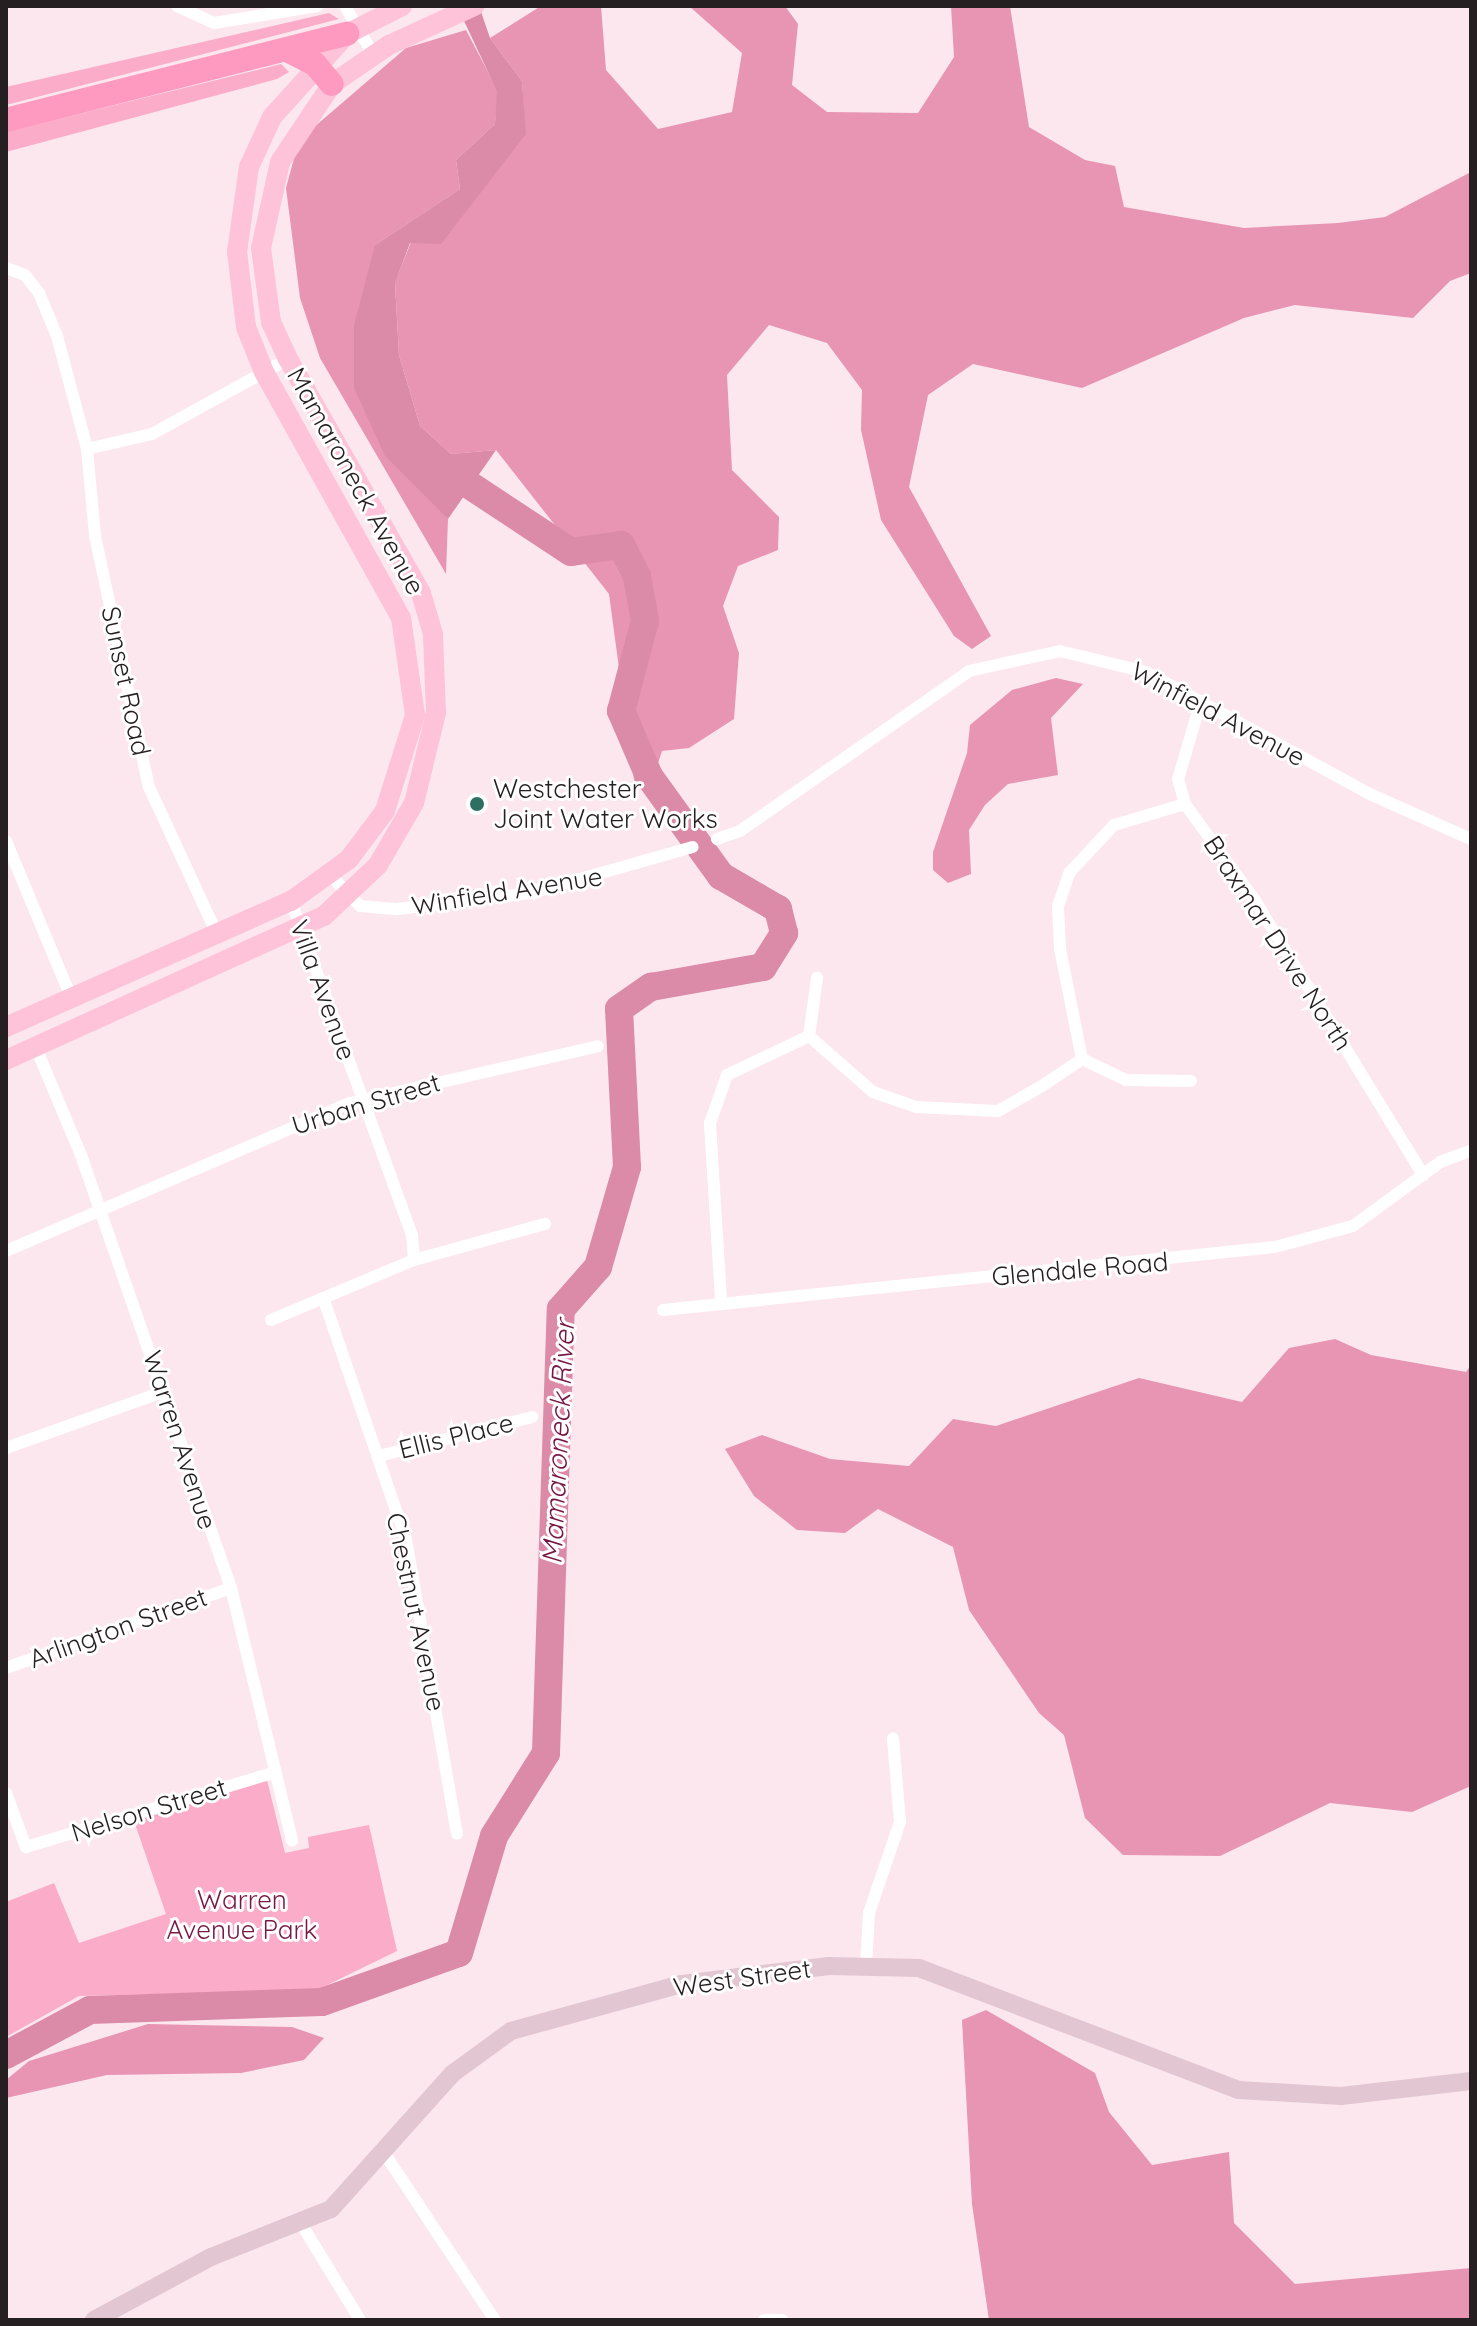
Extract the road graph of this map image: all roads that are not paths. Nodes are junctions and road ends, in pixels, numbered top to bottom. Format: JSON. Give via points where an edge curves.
{"nodes":[{"id":1,"x":177,"y":6,"type":"edge"},
{"id":2,"x":318,"y":6,"type":"edge"},
{"id":3,"x":345,"y":6,"type":"edge"},
{"id":4,"x":402,"y":6,"type":"edge"},
{"id":5,"x":465,"y":10,"type":"edge"},
{"id":6,"x":354,"y":30,"type":"junction"},
{"id":7,"x":287,"y":50,"type":"junction"},
{"id":8,"x":373,"y":54,"type":"junction"},
{"id":9,"x":315,"y":64,"type":"junction"},
{"id":10,"x":332,"y":84,"type":"junction"},
{"id":11,"x":6,"y":120,"type":"edge"},
{"id":12,"x":6,"y":268,"type":"edge"},
{"id":13,"x":288,"y":359,"type":"junction"},
{"id":14,"x":264,"y":372,"type":"junction"},
{"id":15,"x":87,"y":449,"type":"junction"},
{"id":16,"x":1201,"y":701,"type":"junction"},
{"id":17,"x":1185,"y":804,"type":"junction"},
{"id":18,"x":717,"y":839,"type":"dead end"},
{"id":19,"x":1471,"y":839,"type":"edge"},
{"id":20,"x":6,"y":841,"type":"edge"},
{"id":21,"x":693,"y":847,"type":"dead end"},
{"id":22,"x":330,"y":875,"type":"junction"},
{"id":23,"x":347,"y":898,"type":"junction"},
{"id":24,"x":291,"y":901,"type":"junction"},
{"id":25,"x":300,"y":929,"type":"junction"},
{"id":26,"x":217,"y":934,"type":"junction"},
{"id":27,"x":817,"y":978,"type":"dead end"},
{"id":28,"x":71,"y":997,"type":"junction"},
{"id":29,"x":6,"y":1027,"type":"edge"},
{"id":30,"x":809,"y":1036,"type":"junction"},
{"id":31,"x":598,"y":1046,"type":"dead end"},
{"id":32,"x":36,"y":1048,"type":"junction"},
{"id":33,"x":1082,"y":1059,"type":"junction"},
{"id":34,"x":6,"y":1060,"type":"edge"},
{"id":35,"x":1191,"y":1081,"type":"dead end"},
{"id":36,"x":363,"y":1100,"type":"junction"},
{"id":37,"x":1471,"y":1151,"type":"edge"},
{"id":38,"x":1423,"y":1175,"type":"junction"},
{"id":39,"x":101,"y":1213,"type":"junction"},
{"id":40,"x":545,"y":1224,"type":"dead end"},
{"id":41,"x":6,"y":1251,"type":"edge"},
{"id":42,"x":414,"y":1260,"type":"junction"},
{"id":43,"x":721,"y":1299,"type":"junction"},
{"id":44,"x":325,"y":1303,"type":"junction"},
{"id":45,"x":663,"y":1310,"type":"dead end"},
{"id":46,"x":271,"y":1320,"type":"dead end"},
{"id":47,"x":165,"y":1391,"type":"junction"},
{"id":48,"x":532,"y":1417,"type":"dead end"},
{"id":49,"x":6,"y":1448,"type":"edge"},
{"id":50,"x":379,"y":1456,"type":"junction"},
{"id":51,"x":231,"y":1588,"type":"junction"},
{"id":52,"x":6,"y":1668,"type":"edge"},
{"id":53,"x":893,"y":1738,"type":"dead end"},
{"id":54,"x":272,"y":1773,"type":"junction"},
{"id":55,"x":6,"y":1793,"type":"edge"},
{"id":56,"x":457,"y":1834,"type":"dead end"},
{"id":57,"x":292,"y":1841,"type":"dead end"},
{"id":58,"x":866,"y":1964,"type":"junction"},
{"id":59,"x":1471,"y":2081,"type":"edge"},
{"id":60,"x":381,"y":2148,"type":"junction"},
{"id":61,"x":302,"y":2225,"type":"junction"},
{"id":62,"x":94,"y":2320,"type":"edge"},
{"id":63,"x":360,"y":2320,"type":"edge"},
{"id":64,"x":495,"y":2320,"type":"edge"},
{"id":65,"x":764,"y":2320,"type":"edge"},
{"id":66,"x":782,"y":2320,"type":"edge"}],
"edges":[{"from":1,"to":2,"type":"street","via":[[214,23]]},
{"from":3,"to":6,"type":"street"},
{"from":4,"to":6,"type":"main road","name":"Mamaroneck Avenue"},
{"from":5,"to":8,"type":"main road","name":"Mamaroneck Avenue"},
{"from":6,"to":7,"type":"highway"},
{"from":6,"to":8,"type":"street"},
{"from":6,"to":9,"type":"main road","name":"Mamaroneck Avenue"},
{"from":7,"to":9,"type":"highway"},
{"from":7,"to":11,"type":"highway"},
{"from":8,"to":10,"type":"main road","name":"Mamaroneck Avenue"},
{"from":9,"to":10,"type":"highway"},
{"from":9,"to":14,"type":"main road","name":"Mamaroneck Avenue","via":[[272,117],[243,200],[240,291]]},
{"from":10,"to":13,"type":"main road","name":"Mamaroneck Avenue","via":[[280,162],[265,215],[265,284]]},
{"from":12,"to":15,"type":"street","name":"Sunset Road","via":[[25,275],[39,293]]},
{"from":13,"to":14,"type":"street"},
{"from":13,"to":23,"type":"main road","name":"Mamaroneck Avenue","via":[[421,593],[433,634],[436,713],[428,762],[395,840]]},
{"from":14,"to":15,"type":"street","via":[[152,434]]},
{"from":14,"to":22,"type":"main road","name":"Mamaroneck Avenue","via":[[401,618],[415,680],[409,746],[385,811]]},
{"from":15,"to":26,"type":"street","name":"Sunset Road","via":[[95,536],[149,787]]},
{"from":16,"to":17,"type":"street","via":[[1178,779]]},
{"from":16,"to":18,"type":"street","name":"Winfield Avenue","via":[[1099,654],[1022,655],[969,671],[740,831]]},
{"from":16,"to":19,"type":"street","name":"Winfield Avenue","via":[[1372,795]]},
{"from":17,"to":33,"type":"street","via":[[1114,825],[1070,872],[1058,906],[1060,949]]},
{"from":17,"to":38,"type":"street","name":"Braxmar Drive North","via":[[1254,899]]},
{"from":20,"to":28,"type":"street"},
{"from":21,"to":23,"type":"street","name":"Winfield Avenue","via":[[531,893],[397,909]]},
{"from":22,"to":23,"type":"street"},
{"from":22,"to":24,"type":"main road","name":"Mamaroneck Avenue"},
{"from":23,"to":25,"type":"main road","name":"Mamaroneck Avenue"},
{"from":24,"to":25,"type":"street","name":"Villa Avenue"},
{"from":24,"to":26,"type":"main road","name":"Mamaroneck Avenue"},
{"from":25,"to":32,"type":"main road","name":"Mamaroneck Avenue"},
{"from":25,"to":36,"type":"street","name":"Villa Avenue"},
{"from":26,"to":28,"type":"main road","name":"Mamaroneck Avenue"},
{"from":27,"to":30,"type":"street"},
{"from":28,"to":29,"type":"main road","name":"Mamaroneck Avenue"},
{"from":30,"to":33,"type":"street","via":[[873,1092],[916,1107],[998,1111]]},
{"from":30,"to":43,"type":"street","via":[[743,1064],[716,1094],[709,1152]]},
{"from":31,"to":36,"type":"street","name":"Urban Street"},
{"from":32,"to":34,"type":"main road","name":"Mamaroneck Avenue"},
{"from":32,"to":39,"type":"street","name":"Warren Avenue"},
{"from":33,"to":35,"type":"street","via":[[1126,1080]]},
{"from":36,"to":39,"type":"street","name":"Urban Street","via":[[288,1126]]},
{"from":36,"to":42,"type":"street","name":"Villa Avenue"},
{"from":37,"to":38,"type":"street","name":"Glendale Road"},
{"from":38,"to":43,"type":"street","name":"Glendale Road","via":[[1353,1226],[1275,1247]]},
{"from":39,"to":41,"type":"street","name":"Urban Street"},
{"from":39,"to":47,"type":"street","name":"Warren Avenue"},
{"from":40,"to":42,"type":"street"},
{"from":42,"to":44,"type":"street"},
{"from":43,"to":45,"type":"street","name":"Glendale Road"},
{"from":44,"to":46,"type":"street"},
{"from":44,"to":50,"type":"street","name":"Chestnut Avenue"},
{"from":47,"to":49,"type":"street"},
{"from":47,"to":51,"type":"street","name":"Warren Avenue"},
{"from":48,"to":50,"type":"street","name":"Ellis Place"},
{"from":50,"to":56,"type":"street","name":"Chestnut Avenue","via":[[421,1605]]},
{"from":51,"to":52,"type":"street","name":"Arlington Street"},
{"from":51,"to":54,"type":"street","name":"Warren Avenue"},
{"from":53,"to":58,"type":"street","via":[[900,1822],[869,1913]]},
{"from":54,"to":55,"type":"street","name":"Nelson Street","via":[[26,1847]]},
{"from":54,"to":57,"type":"street","name":"Warren Avenue"},
{"from":58,"to":59,"type":"street","name":"West Street","via":[[919,1968],[1239,2090],[1341,2096]]},
{"from":58,"to":60,"type":"street","name":"West Street","via":[[682,1984],[543,2017],[482,2050]]},
{"from":60,"to":61,"type":"street","name":"West Street","via":[[331,2209]]},
{"from":60,"to":64,"type":"street"},
{"from":61,"to":62,"type":"street","name":"West Street","via":[[211,2257]]},
{"from":61,"to":63,"type":"street"},
{"from":65,"to":66,"type":"street"}]}
